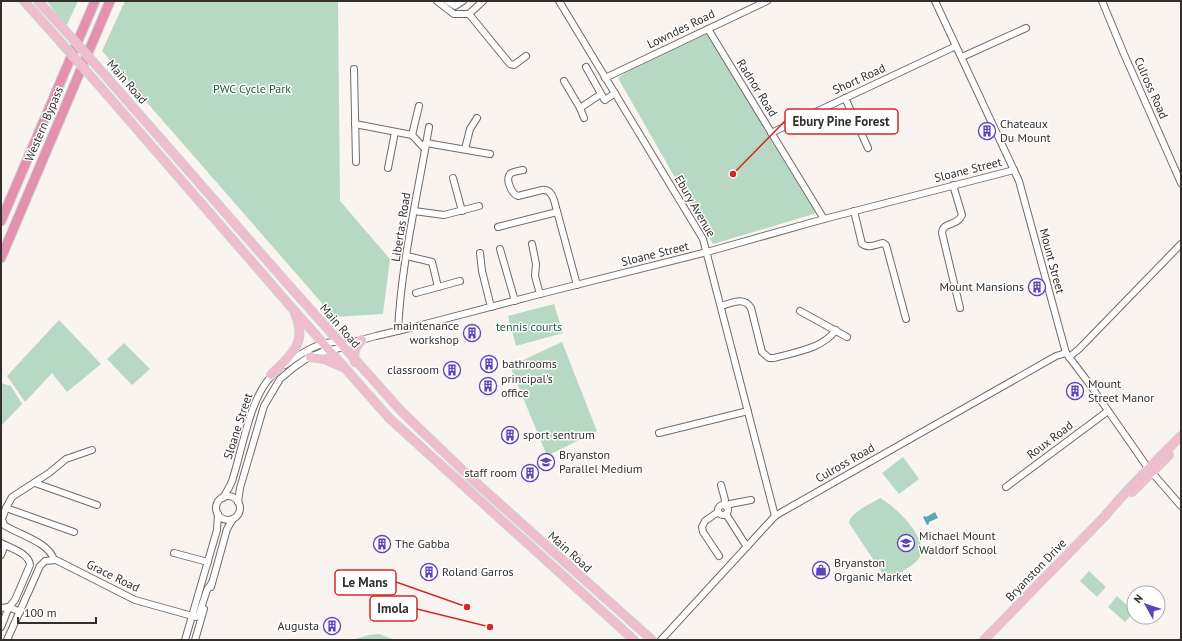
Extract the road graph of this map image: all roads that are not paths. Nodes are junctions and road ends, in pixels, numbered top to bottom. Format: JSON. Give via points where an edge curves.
{"nodes":[{"id":1,"x":24,"y":1,"type":"edge"},
{"id":2,"x":38,"y":1,"type":"edge"},
{"id":3,"x":95,"y":1,"type":"edge"},
{"id":4,"x":110,"y":1,"type":"edge"},
{"id":5,"x":437,"y":1,"type":"edge"},
{"id":6,"x":448,"y":1,"type":"edge"},
{"id":7,"x":463,"y":1,"type":"edge"},
{"id":8,"x":483,"y":1,"type":"edge"},
{"id":9,"x":559,"y":1,"type":"edge"},
{"id":10,"x":767,"y":1,"type":"edge"},
{"id":11,"x":935,"y":1,"type":"edge"},
{"id":12,"x":1102,"y":1,"type":"edge"},
{"id":13,"x":469,"y":14,"type":"junction"},
{"id":14,"x":1026,"y":28,"type":"dead end"},
{"id":15,"x":708,"y":29,"type":"junction"},
{"id":16,"x":956,"y":46,"type":"junction"},
{"id":17,"x":526,"y":56,"type":"dead end"},
{"id":18,"x":962,"y":57,"type":"junction"},
{"id":19,"x":586,"y":67,"type":"dead end"},
{"id":20,"x":354,"y":69,"type":"dead end"},
{"id":21,"x":605,"y":78,"type":"junction"},
{"id":22,"x":564,"y":81,"type":"dead end"},
{"id":23,"x":614,"y":93,"type":"junction"},
{"id":24,"x":601,"y":94,"type":"junction"},
{"id":25,"x":845,"y":98,"type":"junction"},
{"id":26,"x":419,"y":106,"type":"dead end"},
{"id":27,"x":580,"y":108,"type":"junction"},
{"id":28,"x":477,"y":118,"type":"dead end"},
{"id":29,"x":584,"y":118,"type":"dead end"},
{"id":30,"x":355,"y":124,"type":"junction"},
{"id":31,"x":429,"y":126,"type":"dead end"},
{"id":32,"x":394,"y":132,"type":"junction"},
{"id":33,"x":771,"y":133,"type":"junction"},
{"id":34,"x":412,"y":135,"type":"junction"},
{"id":35,"x":426,"y":146,"type":"junction"},
{"id":36,"x":868,"y":148,"type":"dead end"},
{"id":37,"x":465,"y":149,"type":"junction"},
{"id":38,"x":490,"y":154,"type":"dead end"},
{"id":39,"x":356,"y":162,"type":"dead end"},
{"id":40,"x":388,"y":168,"type":"dead end"},
{"id":41,"x":523,"y":170,"type":"dead end"},
{"id":42,"x":1014,"y":170,"type":"junction"},
{"id":43,"x":454,"y":178,"type":"dead end"},
{"id":44,"x":1181,"y":182,"type":"edge"},
{"id":45,"x":954,"y":185,"type":"junction"},
{"id":46,"x":479,"y":206,"type":"dead end"},
{"id":47,"x":414,"y":211,"type":"junction"},
{"id":48,"x":462,"y":211,"type":"junction"},
{"id":49,"x":854,"y":211,"type":"junction"},
{"id":50,"x":557,"y":212,"type":"junction"},
{"id":51,"x":824,"y":219,"type":"junction"},
{"id":52,"x":1,"y":220,"type":"edge"},
{"id":53,"x":498,"y":227,"type":"dead end"},
{"id":54,"x":532,"y":244,"type":"dead end"},
{"id":55,"x":1181,"y":244,"type":"edge"},
{"id":56,"x":500,"y":249,"type":"dead end"},
{"id":57,"x":708,"y":252,"type":"junction"},
{"id":58,"x":480,"y":253,"type":"dead end"},
{"id":59,"x":407,"y":256,"type":"junction"},
{"id":60,"x":1,"y":258,"type":"edge"},
{"id":61,"x":460,"y":281,"type":"dead end"},
{"id":62,"x":576,"y":285,"type":"junction"},
{"id":63,"x":438,"y":287,"type":"junction"},
{"id":64,"x":416,"y":293,"type":"dead end"},
{"id":65,"x":540,"y":294,"type":"junction"},
{"id":66,"x":515,"y":301,"type":"junction"},
{"id":67,"x":721,"y":306,"type":"junction"},
{"id":68,"x":491,"y":307,"type":"junction"},
{"id":69,"x":292,"y":308,"type":"junction"},
{"id":70,"x":960,"y":308,"type":"dead end"},
{"id":71,"x":800,"y":311,"type":"dead end"},
{"id":72,"x":906,"y":319,"type":"dead end"},
{"id":73,"x":836,"y":330,"type":"junction"},
{"id":74,"x":398,"y":331,"type":"junction"},
{"id":75,"x":847,"y":337,"type":"dead end"},
{"id":76,"x":362,"y":340,"type":"junction"},
{"id":77,"x":324,"y":344,"type":"junction"},
{"id":78,"x":343,"y":344,"type":"junction"},
{"id":79,"x":330,"y":350,"type":"junction"},
{"id":80,"x":1067,"y":355,"type":"junction"},
{"id":81,"x":310,"y":357,"type":"junction"},
{"id":82,"x":356,"y":362,"type":"junction"},
{"id":83,"x":346,"y":370,"type":"junction"},
{"id":84,"x":271,"y":375,"type":"junction"},
{"id":85,"x":748,"y":411,"type":"junction"},
{"id":86,"x":1108,"y":411,"type":"junction"},
{"id":87,"x":659,"y":432,"type":"dead end"},
{"id":88,"x":1181,"y":436,"type":"edge"},
{"id":89,"x":1181,"y":442,"type":"edge"},
{"id":90,"x":92,"y":450,"type":"dead end"},
{"id":91,"x":1150,"y":470,"type":"junction"},
{"id":92,"x":35,"y":483,"type":"junction"},
{"id":93,"x":722,"y":485,"type":"dead end"},
{"id":94,"x":1006,"y":487,"type":"dead end"},
{"id":95,"x":223,"y":498,"type":"junction"},
{"id":96,"x":751,"y":500,"type":"dead end"},
{"id":97,"x":238,"y":502,"type":"junction"},
{"id":98,"x":1181,"y":504,"type":"edge"},
{"id":99,"x":97,"y":505,"type":"dead end"},
{"id":100,"x":725,"y":506,"type":"junction"},
{"id":101,"x":6,"y":508,"type":"junction"},
{"id":102,"x":718,"y":512,"type":"junction"},
{"id":103,"x":218,"y":514,"type":"junction"},
{"id":104,"x":726,"y":514,"type":"junction"},
{"id":105,"x":775,"y":516,"type":"junction"},
{"id":106,"x":2,"y":518,"type":"edge"},
{"id":107,"x":233,"y":519,"type":"junction"},
{"id":108,"x":74,"y":532,"type":"dead end"},
{"id":109,"x":225,"y":538,"type":"junction"},
{"id":110,"x":214,"y":539,"type":"junction"},
{"id":111,"x":3,"y":544,"type":"edge"},
{"id":112,"x":747,"y":547,"type":"junction"},
{"id":113,"x":221,"y":552,"type":"junction"},
{"id":114,"x":174,"y":553,"type":"dead end"},
{"id":115,"x":1,"y":555,"type":"edge"},
{"id":116,"x":719,"y":556,"type":"dead end"},
{"id":117,"x":51,"y":560,"type":"junction"},
{"id":118,"x":208,"y":562,"type":"junction"},
{"id":119,"x":212,"y":584,"type":"junction"},
{"id":120,"x":9,"y":607,"type":"junction"},
{"id":121,"x":1,"y":608,"type":"edge"},
{"id":122,"x":20,"y":612,"type":"junction"},
{"id":123,"x":192,"y":616,"type":"junction"},
{"id":124,"x":1,"y":627,"type":"edge"},
{"id":125,"x":624,"y":631,"type":"junction"},
{"id":126,"x":667,"y":633,"type":"junction"},
{"id":127,"x":986,"y":639,"type":"edge"},
{"id":128,"x":7,"y":640,"type":"edge"},
{"id":129,"x":185,"y":640,"type":"edge"},
{"id":130,"x":195,"y":640,"type":"edge"},
{"id":131,"x":629,"y":640,"type":"edge"},
{"id":132,"x":634,"y":640,"type":"edge"},
{"id":133,"x":651,"y":640,"type":"edge"},
{"id":134,"x":661,"y":640,"type":"edge"}],
"edges":[{"from":1,"to":69,"type":"main road","name":"Main Road","bridge":true},
{"from":2,"to":78,"type":"main road","name":"Main Road","bridge":true},
{"from":3,"to":52,"type":"highway","name":"Western Bypass"},
{"from":4,"to":60,"type":"highway","name":"Western Bypass"},
{"from":5,"to":13,"type":"street","via":[[454,14]]},
{"from":6,"to":7,"type":"street","via":[[455,6]]},
{"from":8,"to":13,"type":"street"},
{"from":9,"to":21,"type":"street","name":"Ebury Avenue"},
{"from":10,"to":15,"type":"street","name":"Lowndes Road"},
{"from":11,"to":16,"type":"street","name":"Mount Street"},
{"from":12,"to":44,"type":"street","name":"Culross Road"},
{"from":13,"to":17,"type":"street","via":[[510,64],[514,65]]},
{"from":14,"to":18,"type":"street"},
{"from":15,"to":21,"type":"street","name":"Lowndes Road"},
{"from":15,"to":33,"type":"street","name":"Radnor Road"},
{"from":16,"to":18,"type":"street","name":"Mount Street"},
{"from":16,"to":25,"type":"street","name":"Short Road"},
{"from":18,"to":42,"type":"street","name":"Mount Street"},
{"from":19,"to":24,"type":"street"},
{"from":20,"to":30,"type":"street"},
{"from":21,"to":23,"type":"street","name":"Ebury Avenue"},
{"from":22,"to":27,"type":"street"},
{"from":23,"to":24,"type":"street","via":[[605,100]]},
{"from":23,"to":57,"type":"street","name":"Ebury Avenue","via":[[701,234]]},
{"from":24,"to":27,"type":"street"},
{"from":25,"to":33,"type":"street","name":"Short Road"},
{"from":25,"to":36,"type":"street"},
{"from":26,"to":34,"type":"street"},
{"from":27,"to":29,"type":"street"},
{"from":28,"to":37,"type":"street","via":[[469,131]]},
{"from":30,"to":32,"type":"street"},
{"from":30,"to":39,"type":"street"},
{"from":31,"to":35,"type":"street","name":"Libertas Road"},
{"from":32,"to":34,"type":"street"},
{"from":32,"to":40,"type":"street"},
{"from":33,"to":51,"type":"street","name":"Radnor Road"},
{"from":34,"to":35,"type":"street"},
{"from":35,"to":37,"type":"street"},
{"from":35,"to":47,"type":"street","name":"Libertas Road"},
{"from":37,"to":38,"type":"street"},
{"from":41,"to":50,"type":"street","via":[[513,172],[509,177],[513,194],[518,196],[548,190]]},
{"from":42,"to":45,"type":"street","name":"Sloane Street"},
{"from":42,"to":80,"type":"street","name":"Mount Street"},
{"from":43,"to":48,"type":"street"},
{"from":45,"to":49,"type":"street","name":"Sloane Street"},
{"from":45,"to":70,"type":"street","via":[[962,215],[958,222],[944,227],[942,233]]},
{"from":46,"to":48,"type":"street"},
{"from":47,"to":48,"type":"street","via":[[444,215]]},
{"from":47,"to":59,"type":"street","name":"Libertas Road"},
{"from":49,"to":51,"type":"street","name":"Sloane Street"},
{"from":49,"to":72,"type":"street","via":[[862,244],[886,245]]},
{"from":50,"to":53,"type":"street"},
{"from":50,"to":62,"type":"street"},
{"from":51,"to":57,"type":"street","name":"Sloane Street"},
{"from":54,"to":65,"type":"street"},
{"from":55,"to":80,"type":"street","name":"Culross Road","via":[[1079,348]]},
{"from":56,"to":66,"type":"street"},
{"from":57,"to":62,"type":"street","name":"Sloane Street"},
{"from":57,"to":67,"type":"street","name":"Ebury Avenue"},
{"from":58,"to":68,"type":"street"},
{"from":59,"to":63,"type":"street","via":[[432,262]]},
{"from":59,"to":74,"type":"street","name":"Libertas Road"},
{"from":61,"to":63,"type":"street"},
{"from":62,"to":65,"type":"street","name":"Sloane Street"},
{"from":63,"to":64,"type":"street"},
{"from":65,"to":66,"type":"street","name":"Sloane Street"},
{"from":66,"to":68,"type":"street","name":"Sloane Street"},
{"from":67,"to":73,"type":"street","via":[[739,301],[749,304],[762,352],[769,358],[814,346]]},
{"from":67,"to":85,"type":"street","name":"Ebury Avenue"},
{"from":68,"to":74,"type":"street","name":"Sloane Street"},
{"from":69,"to":77,"type":"main road","name":"Main Road"},
{"from":69,"to":84,"type":"main road","via":[[299,327],[298,343],[291,356]]},
{"from":71,"to":73,"type":"street"},
{"from":73,"to":75,"type":"street"},
{"from":74,"to":76,"type":"street","name":"Sloane Street"},
{"from":76,"to":78,"type":"street","name":"Sloane Street"},
{"from":76,"to":82,"type":"main road","via":[[355,349]]},
{"from":77,"to":78,"type":"street","name":"Sloane Street"},
{"from":77,"to":79,"type":"main road","name":"Main Road"},
{"from":77,"to":84,"type":"street","name":"Sloane Street","via":[[294,358]]},
{"from":78,"to":79,"type":"street","name":"Sloane Street"},
{"from":78,"to":82,"type":"main road","name":"Main Road"},
{"from":79,"to":81,"type":"street","name":"Sloane Street"},
{"from":79,"to":83,"type":"main road","name":"Main Road"},
{"from":80,"to":86,"type":"street","name":"Mount Street"},
{"from":80,"to":105,"type":"street","name":"Culross Road","via":[[1056,356]]},
{"from":81,"to":83,"type":"main road","via":[[324,359]]},
{"from":81,"to":97,"type":"street","name":"Sloane Street","via":[[285,375],[266,402]]},
{"from":82,"to":133,"type":"main road","name":"Main Road","via":[[449,458]]},
{"from":83,"to":125,"type":"main road","name":"Main Road","via":[[402,430]]},
{"from":84,"to":95,"type":"street","name":"Sloane Street","via":[[256,400],[231,482]]},
{"from":85,"to":87,"type":"street"},
{"from":85,"to":105,"type":"street","name":"Ebury Avenue"},
{"from":86,"to":91,"type":"street","name":"Mount Street"},
{"from":86,"to":94,"type":"street","name":"Roux Road"},
{"from":88,"to":91,"type":"main road","name":"Bryanston Drive"},
{"from":89,"to":91,"type":"main road","name":"Bryanston Drive"},
{"from":90,"to":92,"type":"street","via":[[69,458]]},
{"from":91,"to":98,"type":"street","name":"Mount Street"},
{"from":91,"to":127,"type":"main road","name":"Bryanston Drive","via":[[1120,498]]},
{"from":92,"to":99,"type":"street"},
{"from":92,"to":101,"type":"street","via":[[12,497]]},
{"from":93,"to":100,"type":"street"},
{"from":95,"to":97,"type":"street","via":[[233,497]]},
{"from":95,"to":103,"type":"street","via":[[217,504]]},
{"from":96,"to":100,"type":"street"},
{"from":97,"to":107,"type":"street","via":[[239,511]]},
{"from":100,"to":102,"type":"street","via":[[719,507]]},
{"from":100,"to":104,"type":"street","via":[[728,510]]},
{"from":101,"to":106,"type":"street"},
{"from":101,"to":108,"type":"street"},
{"from":102,"to":104,"type":"street"},
{"from":102,"to":116,"type":"street","via":[[705,521],[702,527]]},
{"from":103,"to":107,"type":"street","via":[[223,519]]},
{"from":103,"to":110,"type":"street","via":[[218,527]]},
{"from":104,"to":112,"type":"street"},
{"from":105,"to":112,"type":"street","name":"Culross Road"},
{"from":106,"to":117,"type":"street","via":[[6,526],[49,551],[52,554]]},
{"from":107,"to":109,"type":"street"},
{"from":109,"to":110,"type":"street"},
{"from":109,"to":113,"type":"street"},
{"from":110,"to":118,"type":"street"},
{"from":111,"to":115,"type":"street"},
{"from":111,"to":120,"type":"street","via":[[26,556],[30,562],[15,600]]},
{"from":112,"to":126,"type":"street","name":"Culross Road"},
{"from":113,"to":118,"type":"street","via":[[213,562]]},
{"from":113,"to":119,"type":"street"},
{"from":114,"to":118,"type":"street"},
{"from":117,"to":122,"type":"street","via":[[40,566]]},
{"from":117,"to":123,"type":"street","name":"Grace Road","via":[[56,560],[135,600]]},
{"from":118,"to":123,"type":"street"},
{"from":119,"to":123,"type":"street","via":[[207,590],[198,616]]},
{"from":119,"to":130,"type":"street"},
{"from":120,"to":121,"type":"street"},
{"from":120,"to":122,"type":"street"},
{"from":120,"to":124,"type":"street"},
{"from":122,"to":128,"type":"street"},
{"from":123,"to":129,"type":"street"},
{"from":125,"to":131,"type":"main road"},
{"from":125,"to":132,"type":"main road","name":"Main Road"},
{"from":126,"to":133,"type":"street","name":"Culross Road"},
{"from":126,"to":134,"type":"street","name":"Culross Road"}]}
